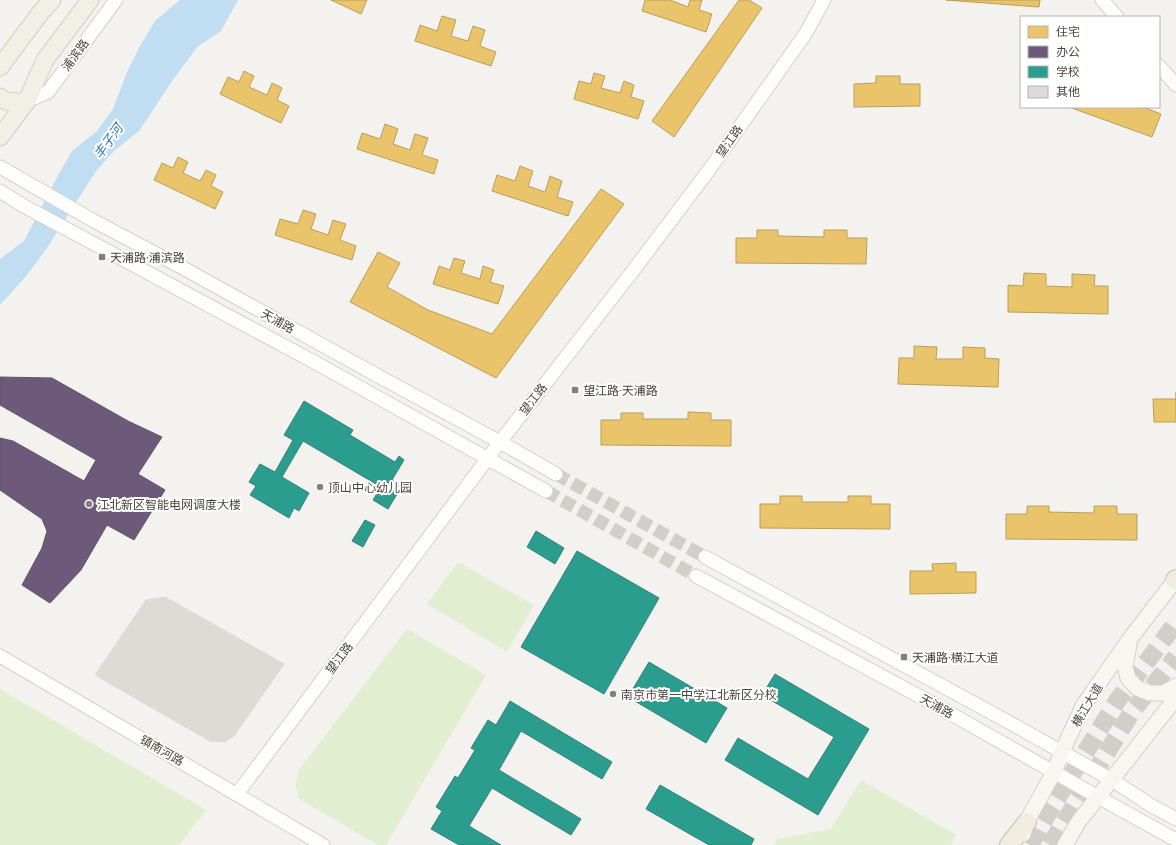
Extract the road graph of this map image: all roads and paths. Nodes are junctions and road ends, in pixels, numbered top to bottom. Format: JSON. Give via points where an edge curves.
{"nodes":[{"id":1,"x":90,"y":0,"type":"edge"},
{"id":2,"x":116,"y":0,"type":"edge"},
{"id":3,"x":824,"y":0,"type":"edge"},
{"id":4,"x":1102,"y":0,"type":"edge"},
{"id":5,"x":46,"y":4,"type":"edge"},
{"id":6,"x":1116,"y":16,"type":"edge"},
{"id":7,"x":0,"y":67,"type":"edge"},
{"id":8,"x":1160,"y":67,"type":"edge"},
{"id":9,"x":1176,"y":85,"type":"edge"},
{"id":10,"x":0,"y":97,"type":"edge"},
{"id":11,"x":27,"y":101,"type":"junction"},
{"id":12,"x":0,"y":137,"type":"edge"},
{"id":13,"x":0,"y":167,"type":"edge"},
{"id":14,"x":0,"y":191,"type":"edge"},
{"id":15,"x":500,"y":442,"type":"junction"},
{"id":16,"x":488,"y":459,"type":"junction"},
{"id":17,"x":556,"y":474,"type":"tunnel mouth"},
{"id":18,"x":546,"y":491,"type":"tunnel mouth"},
{"id":19,"x":705,"y":557,"type":"tunnel mouth"},
{"id":20,"x":696,"y":576,"type":"tunnel mouth"},
{"id":21,"x":1176,"y":579,"type":"edge"},
{"id":22,"x":1130,"y":640,"type":"junction"},
{"id":23,"x":0,"y":656,"type":"edge"},
{"id":24,"x":1176,"y":686,"type":"edge"},
{"id":25,"x":1176,"y":698,"type":"edge"},
{"id":26,"x":1062,"y":752,"type":"junction"},
{"id":27,"x":1054,"y":772,"type":"junction"},
{"id":28,"x":1112,"y":780,"type":"junction"},
{"id":29,"x":237,"y":794,"type":"junction"},
{"id":30,"x":1098,"y":797,"type":"junction"},
{"id":31,"x":1176,"y":819,"type":"edge"},
{"id":32,"x":1027,"y":822,"type":"junction"},
{"id":33,"x":1176,"y":840,"type":"edge"},
{"id":34,"x":323,"y":845,"type":"edge"},
{"id":35,"x":1009,"y":845,"type":"edge"},
{"id":36,"x":1019,"y":845,"type":"edge"},
{"id":37,"x":1064,"y":845,"type":"edge"}],
"edges":[{"from":1,"to":11,"type":"main road","name":"浦滨路","via":[[45,60]]},
{"from":2,"to":11,"type":"street","name":"浦滨路","via":[[48,92]]},
{"from":3,"to":15,"type":"street","name":"望江路","via":[[806,34],[709,170]]},
{"from":4,"to":6,"type":"street"},
{"from":5,"to":7,"type":"main road"},
{"from":8,"to":9,"type":"street"},
{"from":10,"to":11,"type":"main road","via":[[16,103]]},
{"from":11,"to":12,"type":"main road","name":"浦滨路"},
{"from":13,"to":15,"type":"street","name":"天浦路","via":[[94,221]]},
{"from":14,"to":16,"type":"street","name":"天浦路"},
{"from":15,"to":16,"type":"street","name":"望江路"},
{"from":15,"to":17,"type":"street","name":"天浦路"},
{"from":16,"to":18,"type":"street","name":"天浦路"},
{"from":16,"to":29,"type":"street","name":"望江路"},
{"from":19,"to":26,"type":"street","name":"天浦路"},
{"from":20,"to":27,"type":"street","name":"天浦路"},
{"from":21,"to":22,"type":"main road","name":"横江大道"},
{"from":22,"to":24,"type":"main road","via":[[1125,666],[1128,678],[1136,688],[1149,693],[1164,693]]},
{"from":22,"to":26,"type":"main road","name":"横江大道","via":[[1083,706]]},
{"from":23,"to":29,"type":"street","name":"镇南河路"},
{"from":25,"to":28,"type":"main road"},
{"from":26,"to":27,"type":"main road","name":"横江大道"},
{"from":26,"to":28,"type":"street","name":"天浦路"},
{"from":27,"to":30,"type":"street","name":"天浦路"},
{"from":27,"to":32,"type":"main road","name":"横江大道"},
{"from":28,"to":30,"type":"main road"},
{"from":28,"to":31,"type":"street","name":"天浦路"},
{"from":29,"to":34,"type":"street","name":"镇南河路"},
{"from":30,"to":33,"type":"street","name":"天浦路"},
{"from":30,"to":37,"type":"main road"},
{"from":32,"to":35,"type":"highway"},
{"from":32,"to":36,"type":"main road","name":"横江大道"}]}
